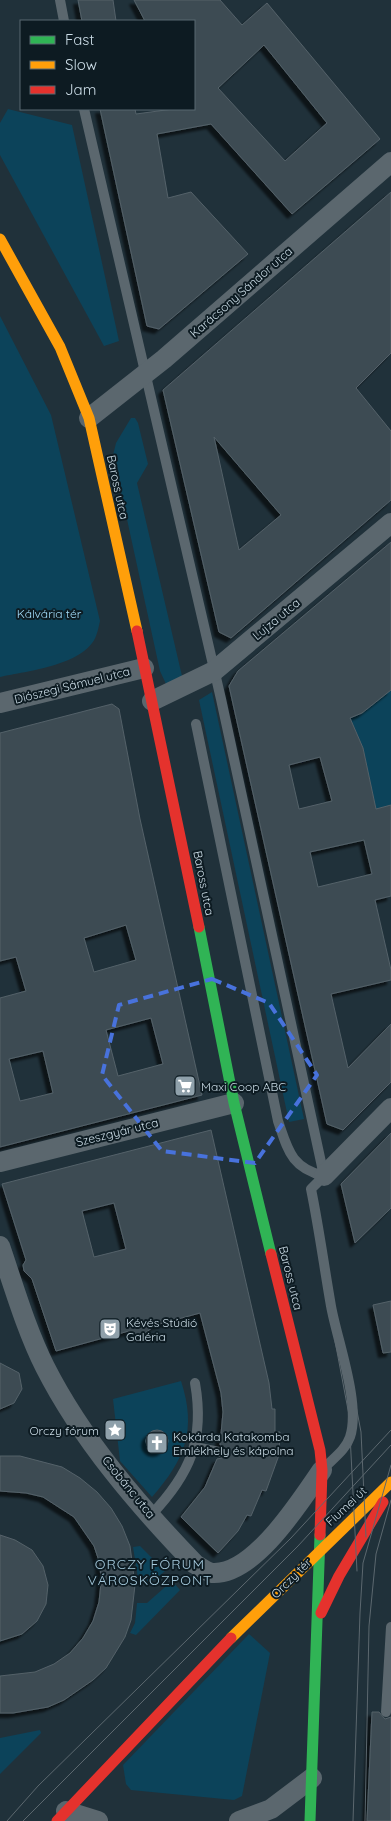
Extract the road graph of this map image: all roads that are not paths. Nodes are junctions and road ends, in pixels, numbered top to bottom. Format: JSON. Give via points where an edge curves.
{"nodes":[{"id":1,"x":60,"y":0,"type":"edge"},
{"id":2,"x":64,"y":20,"type":"edge"},
{"id":3,"x":84,"y":110,"type":"edge"},
{"id":4,"x":391,"y":162,"type":"edge"},
{"id":5,"x":0,"y":239,"type":"edge"},
{"id":6,"x":146,"y":374,"type":"junction"},
{"id":7,"x":89,"y":418,"type":"junction"},
{"id":8,"x":391,"y":523,"type":"edge"},
{"id":9,"x":144,"y":668,"type":"junction"},
{"id":10,"x":214,"y":672,"type":"junction"},
{"id":11,"x":152,"y":701,"type":"junction"},
{"id":12,"x":0,"y":703,"type":"edge"},
{"id":13,"x":196,"y":724,"type":"dead end"},
{"id":14,"x":234,"y":1103,"type":"junction"},
{"id":15,"x":391,"y":1108,"type":"edge"},
{"id":16,"x":0,"y":1162,"type":"edge"},
{"id":17,"x":324,"y":1176,"type":"junction"},
{"id":18,"x":0,"y":1246,"type":"edge"},
{"id":19,"x":195,"y":1382,"type":"dead end"},
{"id":20,"x":195,"y":1447,"type":"junction"},
{"id":21,"x":219,"y":1452,"type":"dead end"},
{"id":22,"x":322,"y":1470,"type":"junction"},
{"id":23,"x":391,"y":1482,"type":"edge"},
{"id":24,"x":391,"y":1490,"type":"edge"},
{"id":25,"x":151,"y":1515,"type":"junction"},
{"id":26,"x":319,"y":1550,"type":"junction"},
{"id":27,"x":316,"y":1623,"type":"junction"},
{"id":28,"x":391,"y":1627,"type":"edge"},
{"id":29,"x":386,"y":1712,"type":"dead end"},
{"id":30,"x":312,"y":1778,"type":"junction"},
{"id":31,"x":66,"y":1818,"type":"edge"},
{"id":32,"x":43,"y":1821,"type":"edge"},
{"id":33,"x":98,"y":1821,"type":"edge"},
{"id":34,"x":239,"y":1821,"type":"edge"},
{"id":35,"x":310,"y":1821,"type":"edge"}],
"edges":[{"from":1,"to":2,"type":"lane"},
{"from":3,"to":6,"type":"lane"},
{"from":4,"to":6,"type":"street","name":"Karácsony Sándor utca"},
{"from":5,"to":7,"type":"street","name":"Baross utca","via":[[60,347]]},
{"from":6,"to":7,"type":"street","name":"Karácsony Sándor utca"},
{"from":6,"to":10,"type":"lane"},
{"from":7,"to":9,"type":"street","name":"Baross utca"},
{"from":8,"to":10,"type":"street","name":"Lujza utca"},
{"from":9,"to":11,"type":"street","name":"Baross utca"},
{"from":9,"to":12,"type":"street","name":"Diószegi Sámuel utca"},
{"from":10,"to":11,"type":"street","name":"Lujza utca"},
{"from":10,"to":17,"type":"lane"},
{"from":11,"to":14,"type":"street","name":"Baross utca"},
{"from":13,"to":17,"type":"lane","via":[[278,1121],[284,1140],[300,1168]]},
{"from":14,"to":16,"type":"street","name":"Szeszgyár utca"},
{"from":14,"to":22,"type":"street","name":"Baross utca","via":[[320,1450]]},
{"from":15,"to":17,"type":"street"},
{"from":17,"to":22,"type":"lane","via":[[310,1189],[351,1397],[352,1419],[351,1436],[344,1448]]},
{"from":18,"to":25,"type":"street","name":"Csobánc utca","via":[[46,1369],[105,1459]]},
{"from":19,"to":20,"type":"lane","via":[[199,1426]]},
{"from":20,"to":21,"type":"lane"},
{"from":20,"to":25,"type":"lane","via":[[177,1486]]},
{"from":22,"to":25,"type":"street","name":"Csobánc utca","via":[[288,1519],[248,1560],[229,1570],[211,1573],[195,1564]]},
{"from":22,"to":26,"type":"street","name":"Baross utca"},
{"from":23,"to":26,"type":"street","name":"Fiumei út"},
{"from":24,"to":27,"type":"street","via":[[339,1576]]},
{"from":26,"to":27,"type":"street","name":"Orczy tér"},
{"from":26,"to":31,"type":"street","name":"Orczy tér","via":[[255,1614]]},
{"from":27,"to":30,"type":"street","name":"Orczy tér"},
{"from":28,"to":29,"type":"lane"},
{"from":30,"to":34,"type":"street","via":[[271,1809]]},
{"from":30,"to":35,"type":"street","name":"Orczy tér"},
{"from":31,"to":32,"type":"street"},
{"from":31,"to":33,"type":"street"}]}
